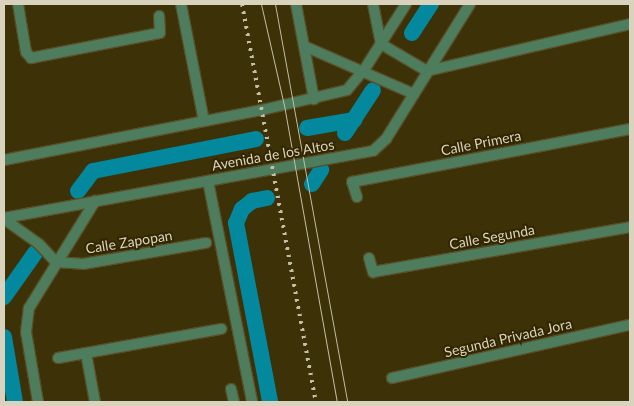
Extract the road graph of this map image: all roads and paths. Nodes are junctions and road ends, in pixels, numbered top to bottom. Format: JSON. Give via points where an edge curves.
{"nodes":[{"id":1,"x":18,"y":4,"type":"edge"},
{"id":2,"x":181,"y":4,"type":"edge"},
{"id":3,"x":296,"y":4,"type":"edge"},
{"id":4,"x":373,"y":4,"type":"edge"},
{"id":5,"x":406,"y":4,"type":"edge"},
{"id":6,"x":470,"y":4,"type":"edge"},
{"id":7,"x":159,"y":16,"type":"dead end"},
{"id":8,"x":630,"y":24,"type":"edge"},
{"id":9,"x":381,"y":44,"type":"junction"},
{"id":10,"x":304,"y":46,"type":"junction"},
{"id":11,"x":364,"y":70,"type":"junction"},
{"id":12,"x":427,"y":70,"type":"junction"},
{"id":13,"x":414,"y":94,"type":"junction"},
{"id":14,"x":314,"y":99,"type":"junction"},
{"id":15,"x":204,"y":120,"type":"junction"},
{"id":16,"x":630,"y":129,"type":"edge"},
{"id":17,"x":4,"y":160,"type":"edge"},
{"id":18,"x":208,"y":181,"type":"junction"},
{"id":19,"x":357,"y":196,"type":"dead end"},
{"id":20,"x":95,"y":201,"type":"junction"},
{"id":21,"x":4,"y":219,"type":"edge"},
{"id":22,"x":630,"y":227,"type":"edge"},
{"id":23,"x":206,"y":243,"type":"dead end"},
{"id":24,"x":369,"y":258,"type":"dead end"},
{"id":25,"x":56,"y":262,"type":"junction"},
{"id":26,"x":630,"y":325,"type":"edge"},
{"id":27,"x":221,"y":329,"type":"dead end"},
{"id":28,"x":86,"y":353,"type":"junction"},
{"id":29,"x":58,"y":358,"type":"dead end"},
{"id":30,"x":392,"y":378,"type":"dead end"},
{"id":31,"x":232,"y":389,"type":"dead end"},
{"id":32,"x":38,"y":402,"type":"edge"},
{"id":33,"x":95,"y":402,"type":"edge"},
{"id":34,"x":234,"y":402,"type":"edge"},
{"id":35,"x":252,"y":402,"type":"edge"}],
"edges":[{"from":1,"to":7,"type":"street","via":[[28,57],[160,33]]},
{"from":2,"to":15,"type":"street"},
{"from":3,"to":10,"type":"street"},
{"from":4,"to":9,"type":"street"},
{"from":5,"to":9,"type":"street"},
{"from":6,"to":12,"type":"street","name":"Avenida de los Altos"},
{"from":8,"to":12,"type":"street"},
{"from":9,"to":11,"type":"street"},
{"from":9,"to":12,"type":"street"},
{"from":10,"to":11,"type":"street"},
{"from":10,"to":14,"type":"street"},
{"from":11,"to":13,"type":"street"},
{"from":11,"to":14,"type":"street","via":[[347,90]]},
{"from":12,"to":13,"type":"street","name":"Avenida de los Altos"},
{"from":13,"to":18,"type":"street","name":"Avenida de los Altos","via":[[386,139],[373,151]]},
{"from":14,"to":15,"type":"street"},
{"from":15,"to":17,"type":"street"},
{"from":16,"to":19,"type":"street","name":"Calle Primera","via":[[352,182]]},
{"from":18,"to":20,"type":"street","name":"Avenida de los Altos"},
{"from":18,"to":35,"type":"street"},
{"from":20,"to":21,"type":"street","name":"Avenida de los Altos"},
{"from":20,"to":25,"type":"street"},
{"from":21,"to":25,"type":"street","via":[[39,244]]},
{"from":22,"to":24,"type":"street","name":"Calle Segunda","via":[[373,272]]},
{"from":23,"to":25,"type":"street","name":"Calle Zapopan","via":[[83,264]]},
{"from":25,"to":32,"type":"street","via":[[34,298],[26,321]]},
{"from":26,"to":30,"type":"street","name":"Segunda Privada Jora"},
{"from":27,"to":28,"type":"street"},
{"from":28,"to":29,"type":"street"},
{"from":28,"to":33,"type":"street"},
{"from":31,"to":34,"type":"street"}]}
